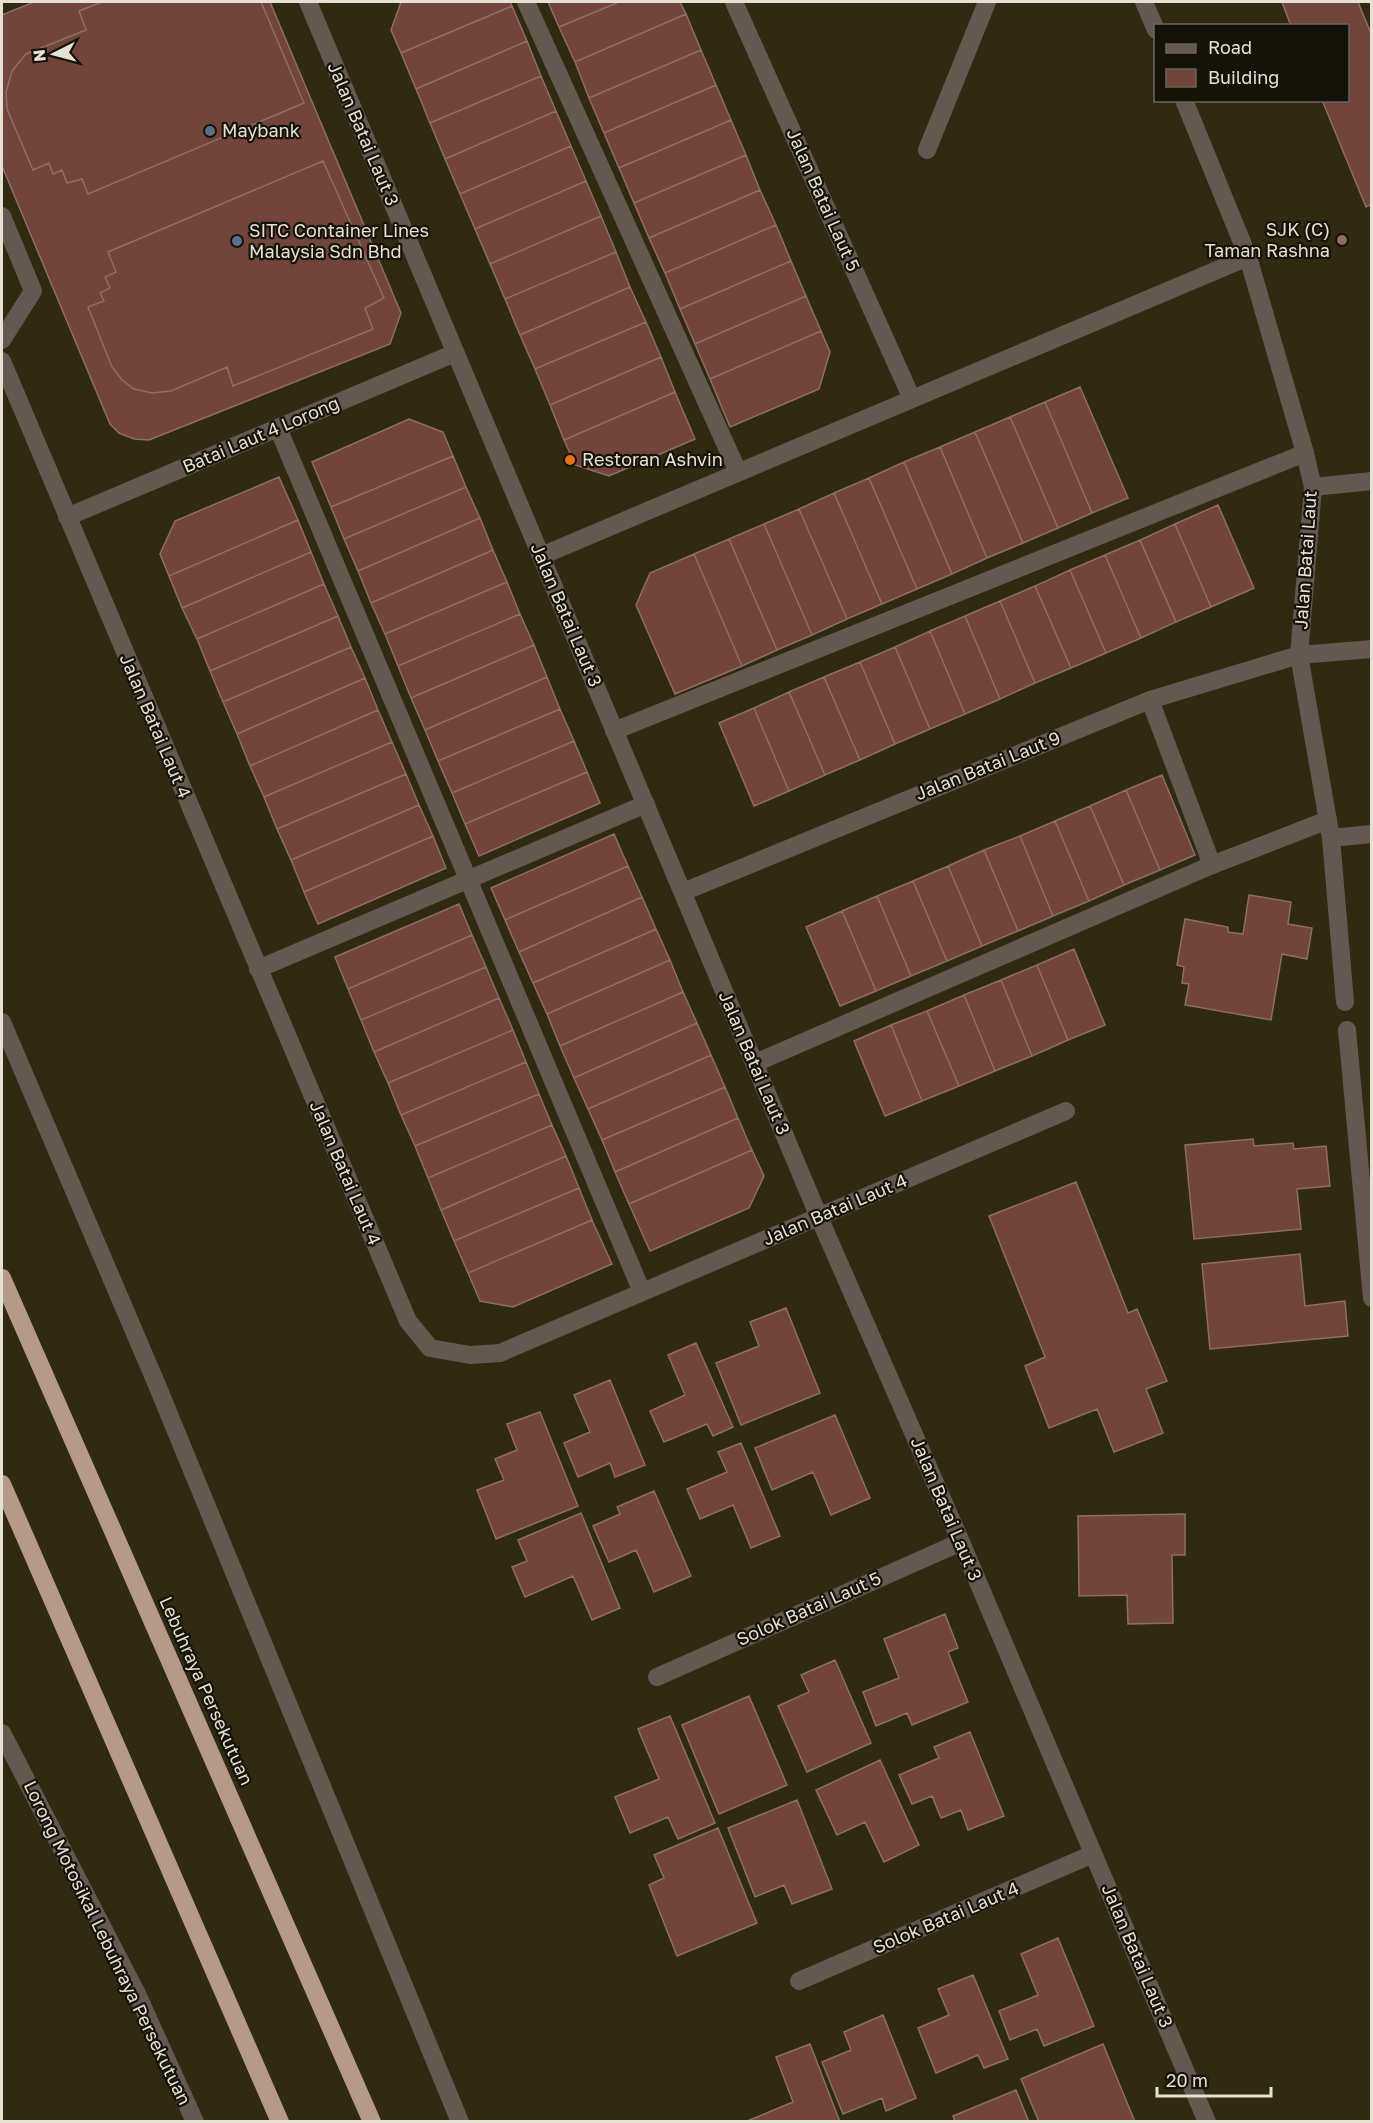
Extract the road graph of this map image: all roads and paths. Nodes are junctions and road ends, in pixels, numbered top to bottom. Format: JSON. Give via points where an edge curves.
{"nodes":[{"id":1,"x":309,"y":2,"type":"edge"},
{"id":2,"x":526,"y":2,"type":"edge"},
{"id":3,"x":734,"y":2,"type":"edge"},
{"id":4,"x":987,"y":2,"type":"edge"},
{"id":5,"x":1144,"y":2,"type":"edge"},
{"id":6,"x":1154,"y":27,"type":"edge"},
{"id":7,"x":1185,"y":102,"type":"edge"},
{"id":8,"x":927,"y":150,"type":"dead end"},
{"id":9,"x":2,"y":216,"type":"edge"},
{"id":10,"x":1248,"y":257,"type":"junction"},
{"id":11,"x":2,"y":340,"type":"edge"},
{"id":12,"x":456,"y":353,"type":"junction"},
{"id":13,"x":2,"y":361,"type":"edge"},
{"id":14,"x":912,"y":399,"type":"junction"},
{"id":15,"x":278,"y":428,"type":"junction"},
{"id":16,"x":1305,"y":453,"type":"junction"},
{"id":17,"x":738,"y":472,"type":"junction"},
{"id":18,"x":1371,"y":481,"type":"edge"},
{"id":19,"x":1313,"y":487,"type":"junction"},
{"id":20,"x":67,"y":517,"type":"junction"},
{"id":21,"x":541,"y":556,"type":"junction"},
{"id":22,"x":1371,"y":650,"type":"edge"},
{"id":23,"x":1299,"y":655,"type":"junction"},
{"id":24,"x":1150,"y":700,"type":"junction"},
{"id":25,"x":614,"y":731,"type":"junction"},
{"id":26,"x":646,"y":804,"type":"junction"},
{"id":27,"x":1330,"y":829,"type":"junction"},
{"id":28,"x":1371,"y":834,"type":"edge"},
{"id":29,"x":1212,"y":865,"type":"junction"},
{"id":30,"x":468,"y":880,"type":"junction"},
{"id":31,"x":683,"y":892,"type":"junction"},
{"id":32,"x":258,"y":969,"type":"junction"},
{"id":33,"x":1345,"y":1002,"type":"dead end"},
{"id":34,"x":2,"y":1022,"type":"edge"},
{"id":35,"x":1347,"y":1030,"type":"dead end"},
{"id":36,"x":754,"y":1063,"type":"junction"},
{"id":37,"x":1066,"y":1112,"type":"dead end"},
{"id":38,"x":819,"y":1217,"type":"junction"},
{"id":39,"x":2,"y":1278,"type":"edge"},
{"id":40,"x":642,"y":1292,"type":"junction"},
{"id":41,"x":1371,"y":1298,"type":"edge"},
{"id":42,"x":2,"y":1484,"type":"edge"},
{"id":43,"x":961,"y":1542,"type":"junction"},
{"id":44,"x":657,"y":1677,"type":"dead end"},
{"id":45,"x":2,"y":1733,"type":"edge"},
{"id":46,"x":1093,"y":1854,"type":"junction"},
{"id":47,"x":799,"y":1981,"type":"dead end"},
{"id":48,"x":195,"y":2121,"type":"edge"},
{"id":49,"x":280,"y":2121,"type":"edge"},
{"id":50,"x":372,"y":2121,"type":"edge"},
{"id":51,"x":460,"y":2121,"type":"edge"},
{"id":52,"x":1207,"y":2121,"type":"edge"}],
"edges":[{"from":1,"to":12,"type":"street","name":"Jalan Batai Laut 3"},
{"from":2,"to":17,"type":"street"},
{"from":3,"to":14,"type":"street","name":"Jalan Batai Laut 5"},
{"from":4,"to":8,"type":"street"},
{"from":5,"to":6,"type":"street"},
{"from":7,"to":10,"type":"street","name":"Jalan Batai Laut"},
{"from":9,"to":11,"type":"street","via":[[33,291]]},
{"from":10,"to":14,"type":"street"},
{"from":10,"to":16,"type":"street","name":"Jalan Batai Laut"},
{"from":12,"to":15,"type":"street","name":"Batai Laut 4 Lorong"},
{"from":12,"to":21,"type":"street","name":"Jalan Batai Laut 3"},
{"from":13,"to":20,"type":"street","name":"Jalan Batai Laut 4"},
{"from":14,"to":17,"type":"street"},
{"from":15,"to":20,"type":"street","name":"Batai Laut 4 Lorong"},
{"from":15,"to":30,"type":"street"},
{"from":16,"to":19,"type":"street","name":"Jalan Batai Laut"},
{"from":16,"to":25,"type":"street"},
{"from":17,"to":21,"type":"street"},
{"from":18,"to":19,"type":"street"},
{"from":19,"to":23,"type":"street","name":"Jalan Batai Laut"},
{"from":20,"to":32,"type":"street","name":"Jalan Batai Laut 4"},
{"from":21,"to":25,"type":"street","name":"Jalan Batai Laut 3"},
{"from":22,"to":23,"type":"street","name":"Jalan Batai Laut 9"},
{"from":23,"to":24,"type":"street","name":"Jalan Batai Laut 9"},
{"from":23,"to":27,"type":"street","name":"Jalan Batai Laut"},
{"from":24,"to":29,"type":"street"},
{"from":24,"to":31,"type":"street","name":"Jalan Batai Laut 9"},
{"from":25,"to":26,"type":"street","name":"Jalan Batai Laut 3"},
{"from":26,"to":30,"type":"street"},
{"from":26,"to":31,"type":"street","name":"Jalan Batai Laut 3"},
{"from":27,"to":28,"type":"street"},
{"from":27,"to":29,"type":"street"},
{"from":27,"to":33,"type":"street","name":"Jalan Batai Laut"},
{"from":29,"to":36,"type":"street"},
{"from":30,"to":32,"type":"street"},
{"from":30,"to":40,"type":"street"},
{"from":31,"to":36,"type":"street","name":"Jalan Batai Laut 3"},
{"from":32,"to":40,"type":"street","name":"Jalan Batai Laut 4","via":[[408,1322],[430,1348],[470,1355],[500,1353]]},
{"from":34,"to":51,"type":"street","via":[[157,1385]]},
{"from":35,"to":41,"type":"street"},
{"from":36,"to":38,"type":"street","name":"Jalan Batai Laut 3"},
{"from":37,"to":38,"type":"street","name":"Jalan Batai Laut 4"},
{"from":38,"to":40,"type":"street","name":"Jalan Batai Laut 4"},
{"from":38,"to":43,"type":"street","name":"Jalan Batai Laut 3"},
{"from":39,"to":50,"type":"highway","name":"Lebuhraya Persekutuan"},
{"from":42,"to":49,"type":"highway"},
{"from":43,"to":44,"type":"street","name":"Solok Batai Laut 5"},
{"from":43,"to":46,"type":"street","name":"Jalan Batai Laut 3"},
{"from":45,"to":48,"type":"street","name":"Lorong Motosikal Lebuhraya Persekutuan","via":[[137,1994]]},
{"from":46,"to":47,"type":"street","name":"Solok Batai Laut 4"},
{"from":46,"to":52,"type":"street","name":"Jalan Batai Laut 3"}]}
